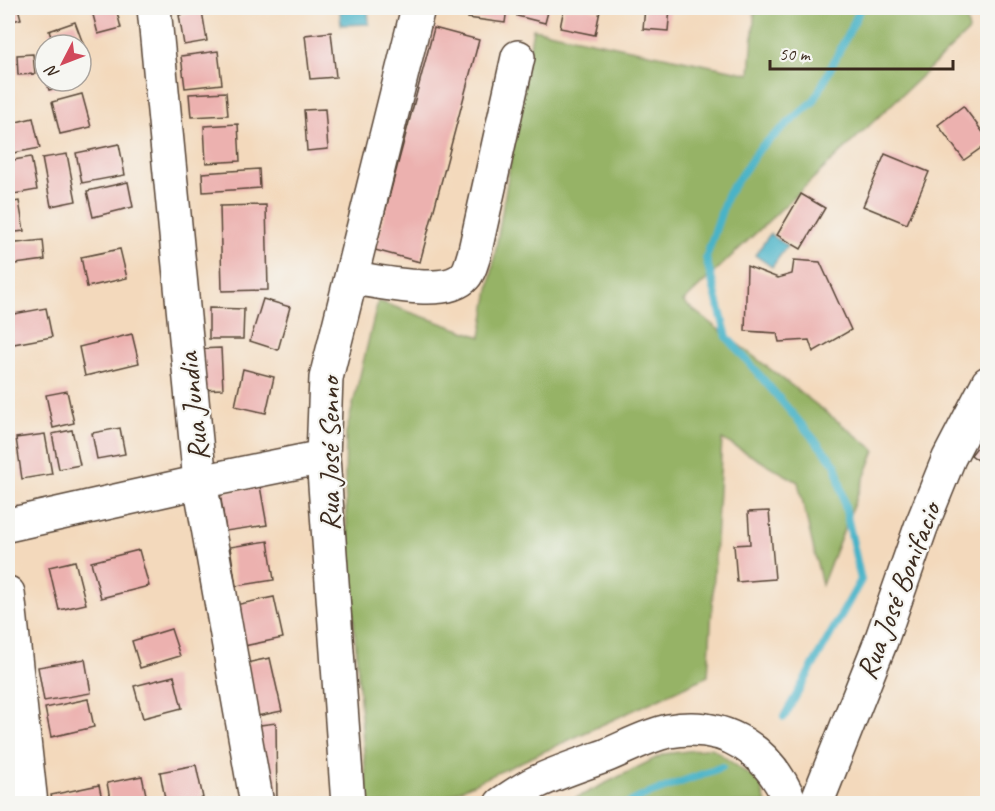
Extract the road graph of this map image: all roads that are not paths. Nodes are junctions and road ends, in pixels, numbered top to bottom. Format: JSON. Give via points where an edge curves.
{"nodes":[{"id":1,"x":154,"y":8,"type":"edge"},
{"id":2,"x":418,"y":8,"type":"edge"},
{"id":3,"x":518,"y":57,"type":"dead end"},
{"id":4,"x":352,"y":278,"type":"junction"},
{"id":5,"x":987,"y":383,"type":"edge"},
{"id":6,"x":323,"y":457,"type":"junction"},
{"id":7,"x":200,"y":482,"type":"junction"},
{"id":8,"x":8,"y":525,"type":"edge"},
{"id":9,"x":8,"y":593,"type":"edge"},
{"id":10,"x":31,"y":804,"type":"edge"},
{"id":11,"x":257,"y":804,"type":"edge"},
{"id":12,"x":348,"y":804,"type":"edge"},
{"id":13,"x":501,"y":804,"type":"edge"},
{"id":14,"x":791,"y":804,"type":"edge"},
{"id":15,"x":816,"y":804,"type":"edge"}],
"edges":[{"from":1,"to":7,"type":"street","name":"Rua Jundia"},
{"from":2,"to":4,"type":"street","name":"Rua José Senno"},
{"from":3,"to":4,"type":"street","via":[[474,255],[466,275],[449,285],[428,287]]},
{"from":4,"to":6,"type":"street","name":"Rua José Senno","via":[[326,378]]},
{"from":5,"to":15,"type":"street","name":"Rua José Bonifacio","via":[[941,477]]},
{"from":6,"to":7,"type":"street"},
{"from":6,"to":12,"type":"street","name":"Rua José Senno"},
{"from":7,"to":8,"type":"street"},
{"from":7,"to":11,"type":"street","name":"Rua Jundia"},
{"from":9,"to":10,"type":"street"},
{"from":13,"to":14,"type":"street","via":[[536,783],[666,732],[689,728],[746,743],[764,760],[786,790]]}]}
